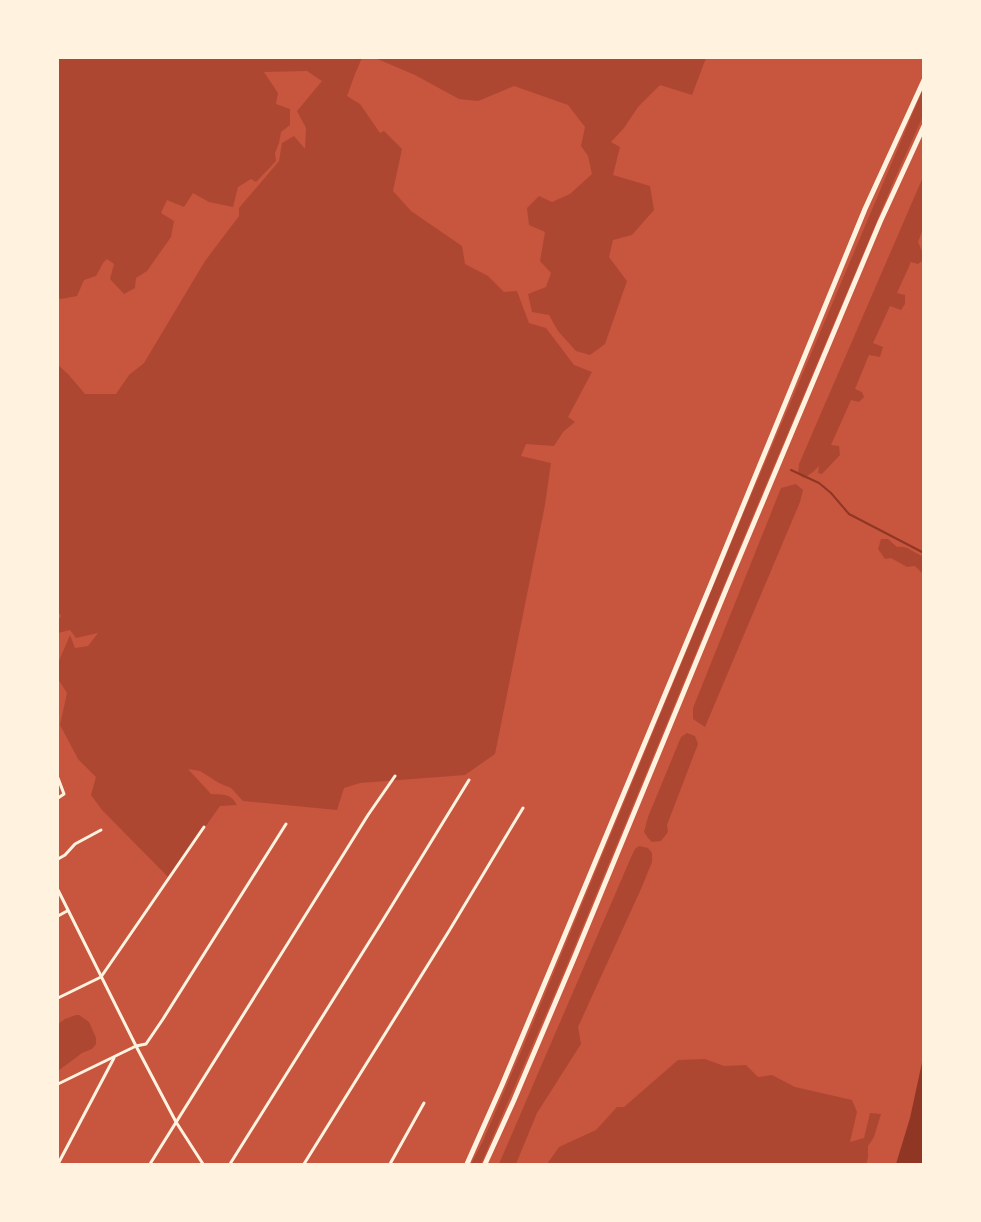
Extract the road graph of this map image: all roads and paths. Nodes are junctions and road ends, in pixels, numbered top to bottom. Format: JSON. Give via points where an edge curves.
{"nodes":[{"id":1,"x":924,"y":80,"type":"edge"},
{"id":2,"x":924,"y":126,"type":"edge"},
{"id":3,"x":395,"y":776,"type":"dead end"},
{"id":4,"x":58,"y":778,"type":"edge"},
{"id":5,"x":469,"y":780,"type":"dead end"},
{"id":6,"x":58,"y":798,"type":"edge"},
{"id":7,"x":523,"y":808,"type":"dead end"},
{"id":8,"x":286,"y":824,"type":"dead end"},
{"id":9,"x":204,"y":827,"type":"dead end"},
{"id":10,"x":101,"y":830,"type":"dead end"},
{"id":11,"x":58,"y":859,"type":"edge"},
{"id":12,"x":58,"y":890,"type":"edge"},
{"id":13,"x":67,"y":911,"type":"junction"},
{"id":14,"x":58,"y":916,"type":"edge"},
{"id":15,"x":101,"y":977,"type":"junction"},
{"id":16,"x":58,"y":998,"type":"edge"},
{"id":17,"x":136,"y":1046,"type":"junction"},
{"id":18,"x":114,"y":1057,"type":"junction"},
{"id":19,"x":58,"y":1084,"type":"edge"},
{"id":20,"x":424,"y":1103,"type":"dead end"},
{"id":21,"x":176,"y":1122,"type":"junction"},
{"id":22,"x":58,"y":1164,"type":"edge"},
{"id":23,"x":150,"y":1164,"type":"edge"},
{"id":24,"x":203,"y":1164,"type":"edge"},
{"id":25,"x":230,"y":1164,"type":"edge"},
{"id":26,"x":304,"y":1164,"type":"edge"},
{"id":27,"x":390,"y":1164,"type":"edge"},
{"id":28,"x":467,"y":1164,"type":"edge"},
{"id":29,"x":485,"y":1164,"type":"edge"}],
"edges":[{"from":1,"to":28,"type":"main road","via":[[865,209],[552,967]]},
{"from":2,"to":29,"type":"main road","via":[[880,222]]},
{"from":3,"to":21,"type":"street"},
{"from":4,"to":6,"type":"street","via":[[64,794]]},
{"from":5,"to":25,"type":"street"},
{"from":7,"to":26,"type":"street"},
{"from":8,"to":17,"type":"street","via":[[163,1019],[146,1044]]},
{"from":9,"to":15,"type":"street"},
{"from":10,"to":11,"type":"street"},
{"from":12,"to":13,"type":"street"},
{"from":13,"to":14,"type":"street"},
{"from":13,"to":15,"type":"street"},
{"from":15,"to":16,"type":"street"},
{"from":15,"to":17,"type":"street"},
{"from":17,"to":18,"type":"street"},
{"from":17,"to":21,"type":"street"},
{"from":18,"to":19,"type":"street"},
{"from":18,"to":22,"type":"street"},
{"from":20,"to":27,"type":"street"},
{"from":21,"to":23,"type":"street"},
{"from":21,"to":24,"type":"street"}]}
